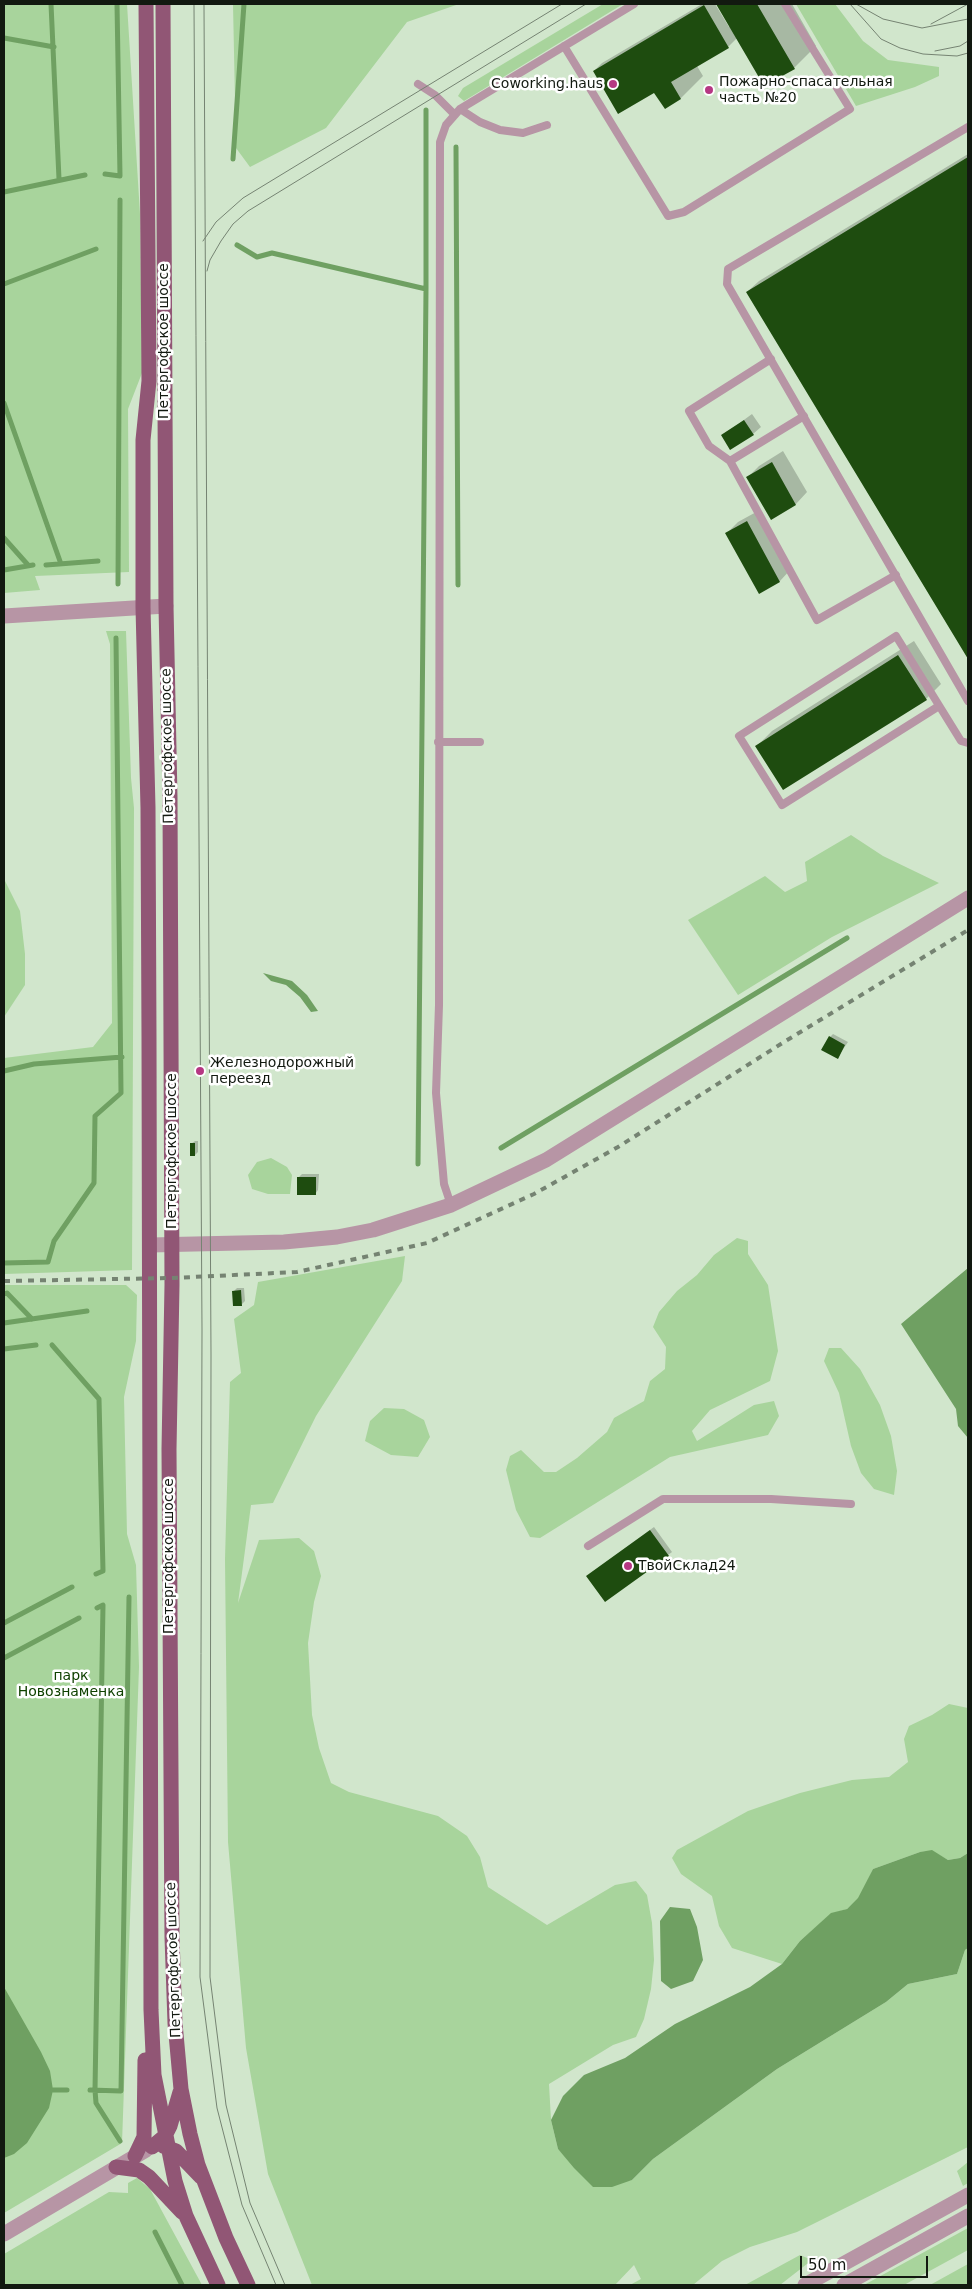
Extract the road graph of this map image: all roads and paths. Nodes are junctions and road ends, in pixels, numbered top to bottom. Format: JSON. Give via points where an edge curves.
{"nodes":[{"id":1,"x":146,"y":4,"type":"edge"},
{"id":2,"x":163,"y":4,"type":"edge"},
{"id":3,"x":634,"y":4,"type":"edge"},
{"id":4,"x":786,"y":4,"type":"edge"},
{"id":5,"x":564,"y":46,"type":"junction"},
{"id":6,"x":418,"y":84,"type":"dead end"},
{"id":7,"x":458,"y":112,"type":"junction"},
{"id":8,"x":547,"y":125,"type":"dead end"},
{"id":9,"x":968,"y":127,"type":"edge"},
{"id":10,"x":771,"y":359,"type":"junction"},
{"id":11,"x":804,"y":416,"type":"junction"},
{"id":12,"x":730,"y":461,"type":"junction"},
{"id":13,"x":896,"y":576,"type":"junction"},
{"id":14,"x":166,"y":606,"type":"junction"},
{"id":15,"x":142,"y":607,"type":"junction"},
{"id":16,"x":4,"y":616,"type":"edge"},
{"id":17,"x":968,"y":701,"type":"edge"},
{"id":18,"x":939,"y":706,"type":"junction"},
{"id":19,"x":438,"y":742,"type":"junction"},
{"id":20,"x":480,"y":742,"type":"dead end"},
{"id":21,"x":968,"y":742,"type":"edge"},
{"id":22,"x":968,"y":898,"type":"edge"},
{"id":23,"x":451,"y":1205,"type":"junction"},
{"id":24,"x":150,"y":1245,"type":"junction"},
{"id":25,"x":172,"y":1245,"type":"junction"},
{"id":26,"x":851,"y":1504,"type":"dead end"},
{"id":27,"x":588,"y":1546,"type":"dead end"},
{"id":28,"x":151,"y":2010,"type":"junction"},
{"id":29,"x":182,"y":2088,"type":"junction"},
{"id":30,"x":166,"y":2141,"type":"junction"},
{"id":31,"x":152,"y":2147,"type":"joint"},
{"id":32,"x":135,"y":2156,"type":"junction"},
{"id":33,"x":116,"y":2167,"type":"junction"},
{"id":34,"x":204,"y":2180,"type":"junction"},
{"id":35,"x":968,"y":2195,"type":"edge"},
{"id":36,"x":186,"y":2216,"type":"junction"},
{"id":37,"x":968,"y":2216,"type":"edge"},
{"id":38,"x":4,"y":2234,"type":"edge"},
{"id":39,"x":218,"y":2285,"type":"edge"},
{"id":40,"x":248,"y":2285,"type":"edge"},
{"id":41,"x":804,"y":2285,"type":"edge"},
{"id":42,"x":844,"y":2285,"type":"edge"}],
"edges":[{"from":1,"to":15,"type":"main road","name":"Петергофское шоссе","via":[[150,381],[142,440]]},
{"from":2,"to":14,"type":"main road","name":"Петергофское шоссе"},
{"from":3,"to":5,"type":"lane"},
{"from":4,"to":5,"type":"lane","via":[[850,109],[684,212],[668,216]]},
{"from":5,"to":7,"type":"lane"},
{"from":6,"to":7,"type":"lane"},
{"from":7,"to":8,"type":"lane","via":[[500,130],[523,133]]},
{"from":7,"to":19,"type":"lane","via":[[446,125],[440,142]]},
{"from":9,"to":10,"type":"lane","via":[[728,269],[726,284]]},
{"from":10,"to":11,"type":"lane"},
{"from":10,"to":12,"type":"lane","via":[[689,411],[710,446]]},
{"from":11,"to":12,"type":"lane"},
{"from":11,"to":13,"type":"lane"},
{"from":12,"to":13,"type":"lane","via":[[817,620]]},
{"from":13,"to":17,"type":"lane"},
{"from":14,"to":15,"type":"street"},
{"from":14,"to":25,"type":"main road","name":"Петергофское шоссе"},
{"from":15,"to":16,"type":"street"},
{"from":15,"to":24,"type":"main road","name":"Петергофское шоссе","via":[[148,818]]},
{"from":18,"to":18,"type":"lane","via":[[896,636],[739,736],[782,805]]},
{"from":18,"to":21,"type":"lane","via":[[961,741]]},
{"from":19,"to":20,"type":"lane"},
{"from":19,"to":23,"type":"lane","via":[[436,1093],[444,1184]]},
{"from":22,"to":23,"type":"street","via":[[546,1160]]},
{"from":23,"to":25,"type":"street","via":[[373,1230],[337,1237]]},
{"from":24,"to":25,"type":"street"},
{"from":24,"to":28,"type":"main road","name":"Петергофское шоссе"},
{"from":25,"to":29,"type":"main road","name":"Петергофское шоссе","via":[[169,1449],[172,1918],[175,2024]]},
{"from":26,"to":27,"type":"lane","via":[[771,1499],[663,1499]]},
{"from":28,"to":30,"type":"main road","name":"Петергофское шоссе","via":[[154,2075]]},
{"from":28,"to":32,"type":"main road","via":[[145,2034],[144,2137]]},
{"from":29,"to":30,"type":"main road"},
{"from":29,"to":34,"type":"main road","name":"Петергофское шоссе","via":[[190,2134]]},
{"from":30,"to":31,"type":"main road"},
{"from":30,"to":34,"type":"main road"},
{"from":30,"to":36,"type":"main road","name":"Петергофское шоссе"},
{"from":31,"to":32,"type":"street"},
{"from":32,"to":33,"type":"street"},
{"from":33,"to":36,"type":"main road","via":[[139,2170]]},
{"from":33,"to":38,"type":"street"},
{"from":34,"to":40,"type":"main road","name":"Петергофское шоссе"},
{"from":35,"to":41,"type":"street"},
{"from":36,"to":39,"type":"main road","name":"Петергофское шоссе"},
{"from":37,"to":42,"type":"street"}]}
